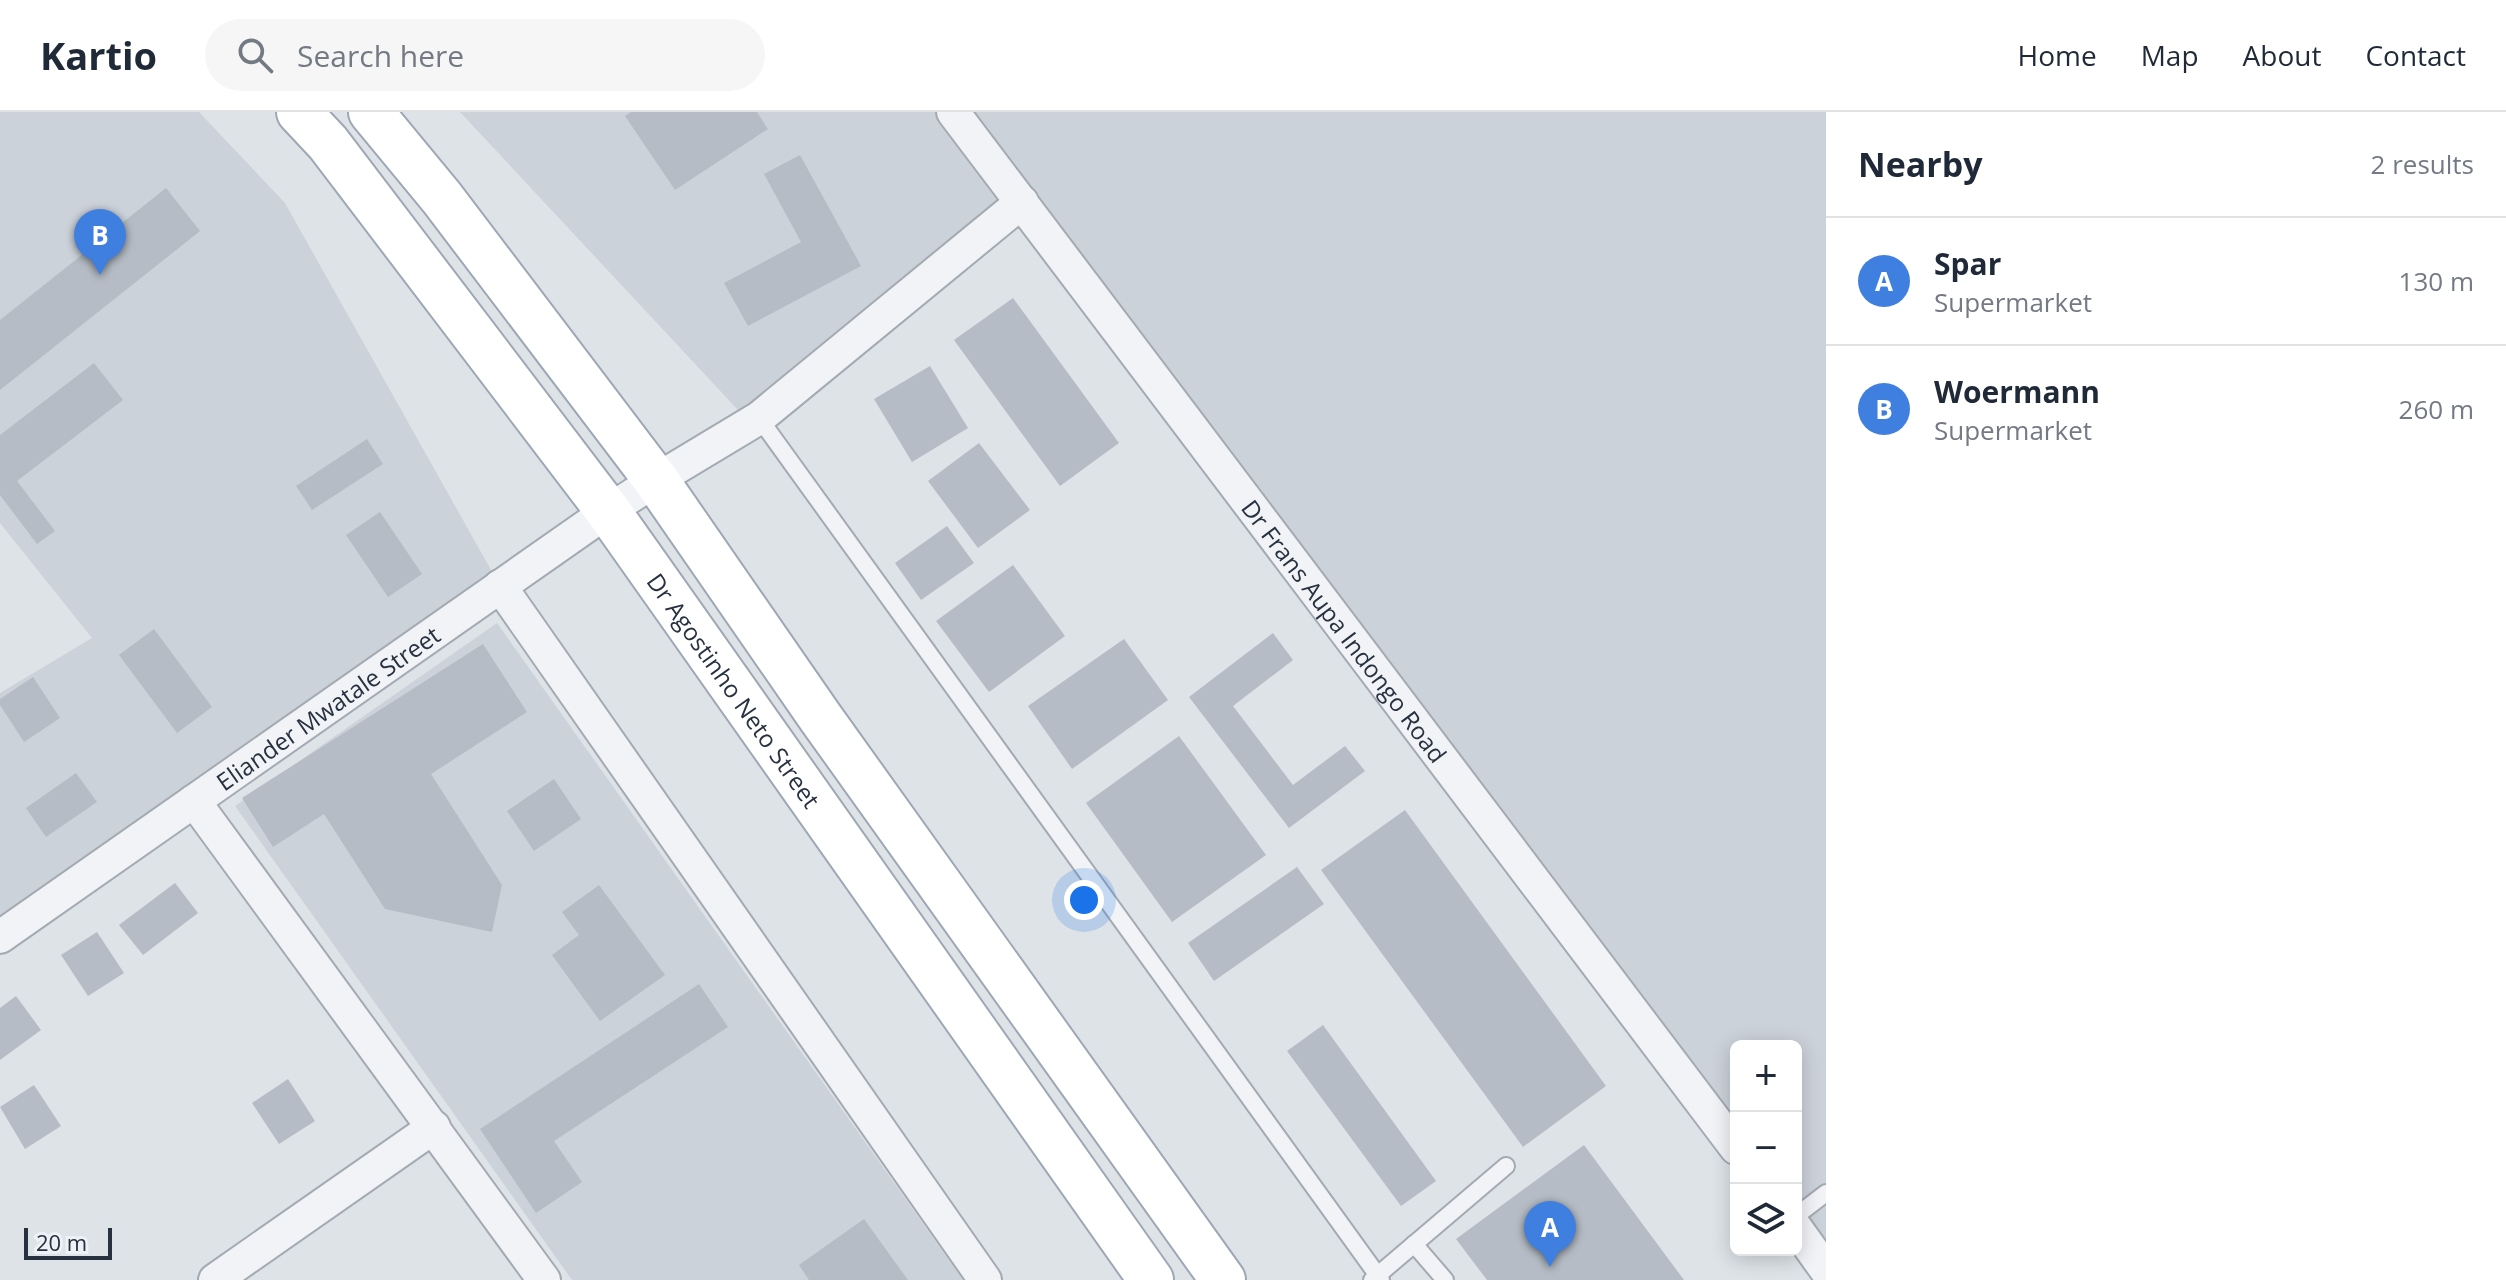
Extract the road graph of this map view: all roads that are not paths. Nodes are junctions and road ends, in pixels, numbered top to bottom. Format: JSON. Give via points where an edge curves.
{"nodes":[{"id":1,"x":299,"y":112,"type":"edge"},
{"id":2,"x":371,"y":112,"type":"edge"},
{"id":3,"x":953,"y":112,"type":"edge"},
{"id":4,"x":1022,"y":202,"type":"junction"},
{"id":5,"x":759,"y":418,"type":"junction"},
{"id":6,"x":656,"y":480,"type":"junction"},
{"id":7,"x":608,"y":511,"type":"junction"},
{"id":8,"x":500,"y":586,"type":"junction"},
{"id":9,"x":194,"y":801,"type":"junction"},
{"id":10,"x":0,"y":937,"type":"edge"},
{"id":11,"x":434,"y":1127,"type":"junction"},
{"id":12,"x":1730,"y":1140,"type":"edge"},
{"id":13,"x":1506,"y":1166,"type":"dead end"},
{"id":14,"x":1826,"y":1193,"type":"edge"},
{"id":15,"x":1802,"y":1211,"type":"edge"},
{"id":16,"x":1802,"y":1236,"type":"edge"},
{"id":17,"x":1414,"y":1244,"type":"junction"},
{"id":18,"x":1826,"y":1270,"type":"edge"},
{"id":19,"x":1377,"y":1278,"type":"edge"},
{"id":20,"x":215,"y":1280,"type":"edge"},
{"id":21,"x":544,"y":1280,"type":"edge"},
{"id":22,"x":985,"y":1280,"type":"edge"},
{"id":23,"x":1151,"y":1280,"type":"edge"},
{"id":24,"x":1223,"y":1280,"type":"edge"},
{"id":25,"x":1445,"y":1280,"type":"edge"}],
"edges":[{"from":1,"to":7,"type":"main road","name":"Dr Agostinho Neto Street"},
{"from":2,"to":6,"type":"main road"},
{"from":3,"to":4,"type":"street","name":"Dr Frans Aupa Indongo Road"},
{"from":4,"to":5,"type":"street","name":"Eliander Mwatale Street"},
{"from":4,"to":12,"type":"street","name":"Dr Frans Aupa Indongo Road"},
{"from":5,"to":6,"type":"street","name":"Eliander Mwatale Street"},
{"from":5,"to":19,"type":"lane"},
{"from":6,"to":7,"type":"street","name":"Eliander Mwatale Street"},
{"from":6,"to":24,"type":"main road"},
{"from":7,"to":8,"type":"street","name":"Eliander Mwatale Street"},
{"from":7,"to":23,"type":"main road","name":"Dr Agostinho Neto Street"},
{"from":8,"to":9,"type":"street","name":"Eliander Mwatale Street"},
{"from":8,"to":22,"type":"street"},
{"from":9,"to":10,"type":"street","name":"Eliander Mwatale Street"},
{"from":9,"to":11,"type":"street"},
{"from":11,"to":20,"type":"street"},
{"from":11,"to":21,"type":"street"},
{"from":13,"to":17,"type":"lane"},
{"from":14,"to":15,"type":"lane"},
{"from":16,"to":18,"type":"street"},
{"from":17,"to":19,"type":"lane"},
{"from":17,"to":25,"type":"lane"}]}
